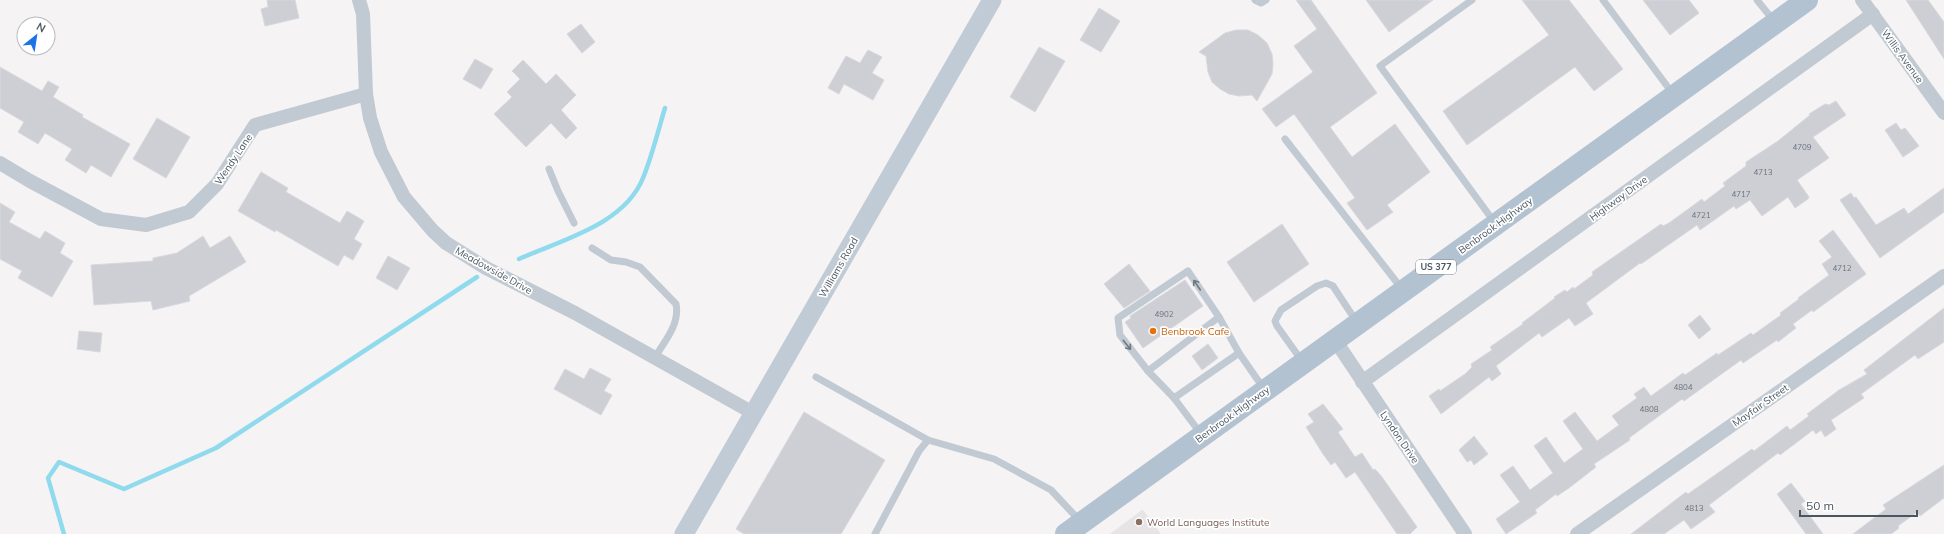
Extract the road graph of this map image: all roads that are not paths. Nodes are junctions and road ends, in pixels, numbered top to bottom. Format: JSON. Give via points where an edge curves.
{"nodes":[{"id":1,"x":359,"y":0,"type":"edge"},
{"id":2,"x":992,"y":0,"type":"edge"},
{"id":3,"x":1255,"y":0,"type":"edge"},
{"id":4,"x":1266,"y":0,"type":"edge"},
{"id":5,"x":1472,"y":0,"type":"edge"},
{"id":6,"x":1603,"y":0,"type":"edge"},
{"id":7,"x":1757,"y":0,"type":"edge"},
{"id":8,"x":1807,"y":0,"type":"edge"},
{"id":9,"x":1862,"y":0,"type":"edge"},
{"id":10,"x":1873,"y":14,"type":"junction"},
{"id":11,"x":1775,"y":23,"type":"junction"},
{"id":12,"x":366,"y":94,"type":"junction"},
{"id":13,"x":1674,"y":96,"type":"junction"},
{"id":14,"x":1944,"y":113,"type":"edge"},
{"id":15,"x":1284,"y":139,"type":"dead end"},
{"id":16,"x":0,"y":163,"type":"edge"},
{"id":17,"x":549,"y":168,"type":"dead end"},
{"id":18,"x":574,"y":223,"type":"dead end"},
{"id":19,"x":1496,"y":224,"type":"junction"},
{"id":20,"x":592,"y":248,"type":"dead end"},
{"id":21,"x":1944,"y":276,"type":"edge"},
{"id":22,"x":1403,"y":291,"type":"junction"},
{"id":23,"x":1219,"y":318,"type":"junction"},
{"id":24,"x":1358,"y":323,"type":"junction"},
{"id":25,"x":1334,"y":340,"type":"junction"},
{"id":26,"x":1239,"y":353,"type":"junction"},
{"id":27,"x":655,"y":357,"type":"junction"},
{"id":28,"x":1304,"y":363,"type":"junction"},
{"id":29,"x":1148,"y":371,"type":"junction"},
{"id":30,"x":816,"y":377,"type":"dead end"},
{"id":31,"x":1362,"y":382,"type":"junction"},
{"id":32,"x":1265,"y":390,"type":"junction"},
{"id":33,"x":1174,"y":398,"type":"junction"},
{"id":34,"x":755,"y":414,"type":"junction"},
{"id":35,"x":1202,"y":436,"type":"junction"},
{"id":36,"x":928,"y":440,"type":"junction"},
{"id":37,"x":1073,"y":528,"type":"edge"},
{"id":38,"x":684,"y":534,"type":"edge"},
{"id":39,"x":875,"y":534,"type":"edge"},
{"id":40,"x":1465,"y":534,"type":"edge"},
{"id":41,"x":1577,"y":534,"type":"edge"}],
"edges":[{"from":1,"to":12,"type":"street","name":"Meadowside Drive","via":[[363,14]]},
{"from":2,"to":34,"type":"street","name":"Williams Road"},
{"from":3,"to":4,"type":"lane","via":[[1261,4]]},
{"from":5,"to":19,"type":"lane","via":[[1380,66]]},
{"from":6,"to":13,"type":"lane"},
{"from":7,"to":11,"type":"lane"},
{"from":8,"to":11,"type":"main road","name":"Benbrook Highway","number":"US 377"},
{"from":9,"to":10,"type":"street","name":"Willis Avenue"},
{"from":10,"to":14,"type":"street","name":"Willis Avenue"},
{"from":10,"to":31,"type":"street","name":"Highway Drive"},
{"from":11,"to":13,"type":"main road","name":"Benbrook Highway","number":"US 377"},
{"from":12,"to":16,"type":"street","name":"Wendy Lane","via":[[255,125],[217,184],[189,212],[146,225],[101,219]]},
{"from":12,"to":27,"type":"street","name":"Meadowside Drive","via":[[370,118],[382,152],[404,197],[446,243],[486,268]]},
{"from":13,"to":19,"type":"main road","name":"Benbrook Highway","number":"US 377"},
{"from":15,"to":22,"type":"lane"},
{"from":17,"to":18,"type":"lane"},
{"from":19,"to":22,"type":"main road","name":"Benbrook Highway","number":"US 377"},
{"from":20,"to":27,"type":"lane","via":[[611,260],[640,267],[676,304],[676,322]]},
{"from":21,"to":41,"type":"street","name":"Mayfair Street"},
{"from":22,"to":24,"type":"main road","name":"Benbrook Highway","number":"US 377"},
{"from":23,"to":26,"type":"lane"},
{"from":23,"to":29,"type":"lane"},
{"from":23,"to":29,"type":"lane","one_way":true,"via":[[1188,271],[1118,318],[1120,335]]},
{"from":24,"to":25,"type":"main road","name":"Benbrook Highway","number":"US 377"},
{"from":24,"to":28,"type":"lane","via":[[1333,286],[1326,283],[1317,286],[1281,310],[1275,322],[1276,326]]},
{"from":25,"to":28,"type":"main road","name":"Benbrook Highway","number":"US 377"},
{"from":25,"to":31,"type":"street","name":"Lyndon Drive"},
{"from":26,"to":32,"type":"lane"},
{"from":26,"to":33,"type":"lane"},
{"from":27,"to":34,"type":"street","name":"Meadowside Drive"},
{"from":28,"to":32,"type":"main road","name":"Benbrook Highway","number":"US 377"},
{"from":29,"to":33,"type":"lane"},
{"from":30,"to":36,"type":"lane"},
{"from":31,"to":40,"type":"street","name":"Lyndon Drive"},
{"from":32,"to":35,"type":"main road","name":"Benbrook Highway","number":"US 377"},
{"from":33,"to":35,"type":"lane"},
{"from":34,"to":38,"type":"street","name":"Williams Road"},
{"from":35,"to":37,"type":"main road","name":"Benbrook Highway","number":"US 377"},
{"from":36,"to":37,"type":"lane","via":[[994,459],[1051,490]]},
{"from":36,"to":39,"type":"lane","via":[[919,451]]}]}
